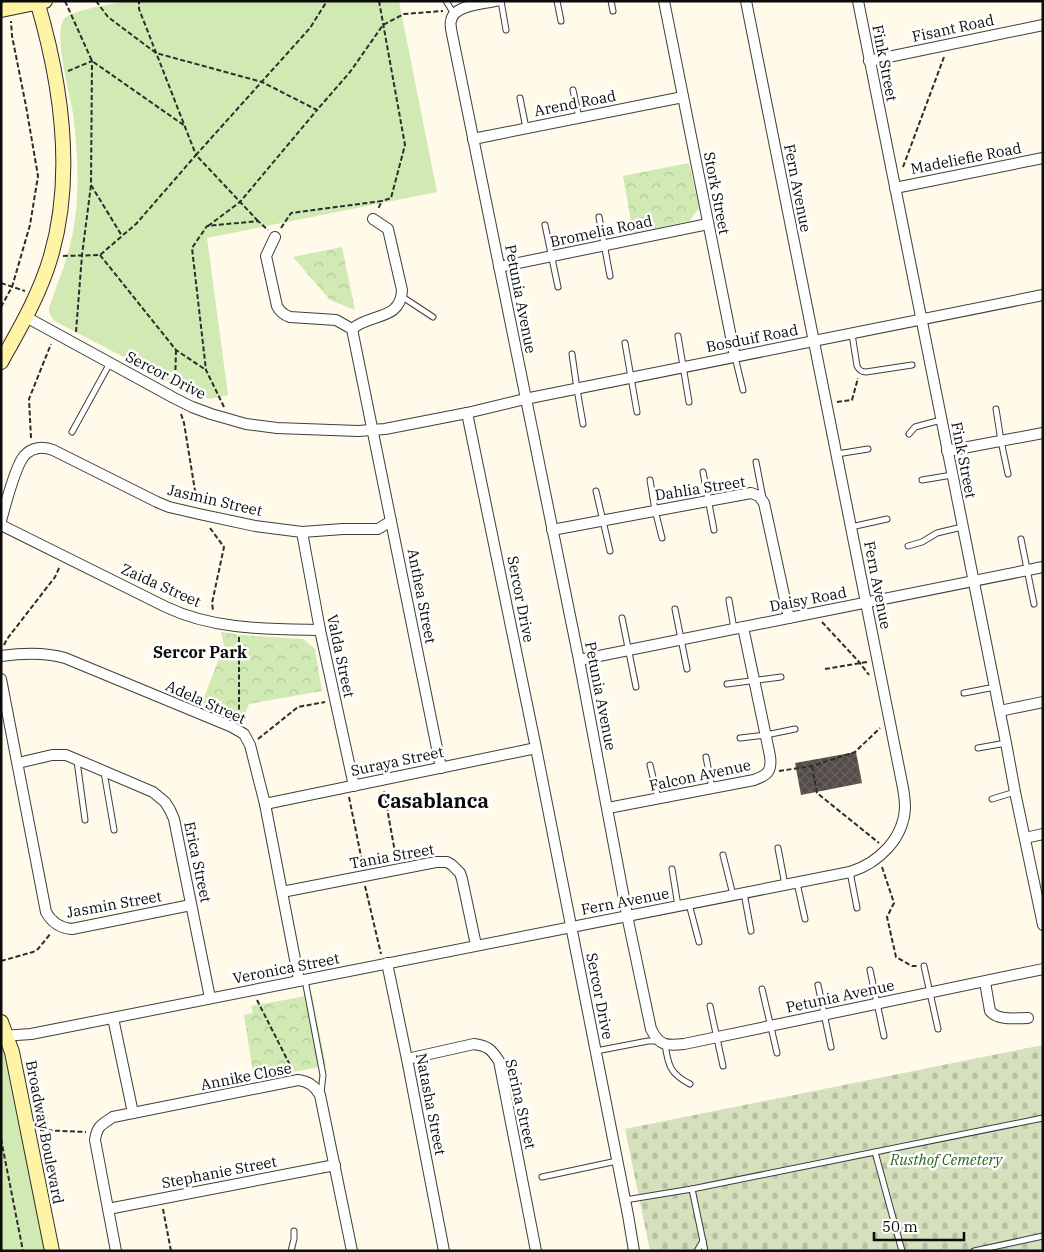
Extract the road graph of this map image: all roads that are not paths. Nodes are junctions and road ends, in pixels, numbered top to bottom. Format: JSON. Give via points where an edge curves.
{"nodes":[{"id":1,"x":446,"y":1,"type":"edge"},
{"id":2,"x":496,"y":1,"type":"edge"},
{"id":3,"x":501,"y":1,"type":"edge"},
{"id":4,"x":556,"y":1,"type":"edge"},
{"id":5,"x":611,"y":1,"type":"edge"},
{"id":6,"x":664,"y":1,"type":"edge"},
{"id":7,"x":746,"y":1,"type":"edge"},
{"id":8,"x":858,"y":1,"type":"edge"},
{"id":9,"x":40,"y":2,"type":"edge"},
{"id":10,"x":6,"y":10,"type":"edge"},
{"id":11,"x":613,"y":11,"type":"dead end"},
{"id":12,"x":453,"y":12,"type":"junction"},
{"id":13,"x":561,"y":21,"type":"dead end"},
{"id":14,"x":1043,"y":25,"type":"edge"},
{"id":15,"x":506,"y":30,"type":"dead end"},
{"id":16,"x":870,"y":61,"type":"junction"},
{"id":17,"x":573,"y":90,"type":"dead end"},
{"id":18,"x":683,"y":97,"type":"junction"},
{"id":19,"x":520,"y":98,"type":"dead end"},
{"id":20,"x":579,"y":118,"type":"junction"},
{"id":21,"x":527,"y":128,"type":"junction"},
{"id":22,"x":473,"y":139,"type":"junction"},
{"id":23,"x":1043,"y":158,"type":"edge"},
{"id":24,"x":895,"y":188,"type":"junction"},
{"id":25,"x":599,"y":217,"type":"dead end"},
{"id":26,"x":373,"y":218,"type":"road end"},
{"id":27,"x":708,"y":224,"type":"junction"},
{"id":28,"x":545,"y":225,"type":"dead end"},
{"id":29,"x":275,"y":237,"type":"road end"},
{"id":30,"x":605,"y":246,"type":"junction"},
{"id":31,"x":552,"y":257,"type":"junction"},
{"id":32,"x":499,"y":267,"type":"junction"},
{"id":33,"x":610,"y":276,"type":"dead end"},
{"id":34,"x":558,"y":287,"type":"dead end"},
{"id":35,"x":1043,"y":295,"type":"edge"},
{"id":36,"x":401,"y":296,"type":"junction"},
{"id":37,"x":26,"y":317,"type":"junction"},
{"id":38,"x":433,"y":317,"type":"dead end"},
{"id":39,"x":921,"y":320,"type":"junction"},
{"id":40,"x":352,"y":328,"type":"junction"},
{"id":41,"x":852,"y":334,"type":"junction"},
{"id":42,"x":678,"y":336,"type":"dead end"},
{"id":43,"x":814,"y":341,"type":"junction"},
{"id":44,"x":625,"y":342,"type":"dead end"},
{"id":45,"x":572,"y":354,"type":"dead end"},
{"id":46,"x":735,"y":357,"type":"junction"},
{"id":47,"x":1,"y":362,"type":"edge"},
{"id":48,"x":110,"y":363,"type":"junction"},
{"id":49,"x":912,"y":365,"type":"dead end"},
{"id":50,"x":683,"y":368,"type":"junction"},
{"id":51,"x":630,"y":378,"type":"junction"},
{"id":52,"x":577,"y":389,"type":"junction"},
{"id":53,"x":743,"y":390,"type":"dead end"},
{"id":54,"x":525,"y":399,"type":"junction"},
{"id":55,"x":689,"y":402,"type":"dead end"},
{"id":56,"x":996,"y":409,"type":"dead end"},
{"id":57,"x":636,"y":412,"type":"dead end"},
{"id":58,"x":468,"y":413,"type":"junction"},
{"id":59,"x":941,"y":420,"type":"junction"},
{"id":60,"x":583,"y":424,"type":"dead end"},
{"id":61,"x":373,"y":430,"type":"junction"},
{"id":62,"x":72,"y":432,"type":"dead end"},
{"id":63,"x":1043,"y":433,"type":"edge"},
{"id":64,"x":910,"y":434,"type":"dead end"},
{"id":65,"x":1001,"y":441,"type":"junction"},
{"id":66,"x":868,"y":449,"type":"dead end"},
{"id":67,"x":947,"y":451,"type":"junction"},
{"id":68,"x":836,"y":455,"type":"junction"},
{"id":69,"x":756,"y":462,"type":"dead end"},
{"id":70,"x":703,"y":472,"type":"dead end"},
{"id":71,"x":1008,"y":474,"type":"dead end"},
{"id":72,"x":952,"y":475,"type":"junction"},
{"id":73,"x":650,"y":480,"type":"dead end"},
{"id":74,"x":922,"y":480,"type":"dead end"},
{"id":75,"x":596,"y":491,"type":"dead end"},
{"id":76,"x":708,"y":500,"type":"junction"},
{"id":77,"x":764,"y":503,"type":"junction"},
{"id":78,"x":655,"y":510,"type":"junction"},
{"id":79,"x":887,"y":519,"type":"dead end"},
{"id":80,"x":602,"y":520,"type":"junction"},
{"id":81,"x":391,"y":522,"type":"junction"},
{"id":82,"x":1,"y":523,"type":"edge"},
{"id":83,"x":851,"y":527,"type":"junction"},
{"id":84,"x":962,"y":527,"type":"junction"},
{"id":85,"x":552,"y":530,"type":"junction"},
{"id":86,"x":714,"y":530,"type":"dead end"},
{"id":87,"x":302,"y":532,"type":"junction"},
{"id":88,"x":662,"y":538,"type":"dead end"},
{"id":89,"x":1021,"y":539,"type":"dead end"},
{"id":90,"x":908,"y":546,"type":"dead end"},
{"id":91,"x":610,"y":551,"type":"dead end"},
{"id":92,"x":1043,"y":567,"type":"edge"},
{"id":93,"x":1027,"y":570,"type":"junction"},
{"id":94,"x":973,"y":581,"type":"junction"},
{"id":95,"x":729,"y":600,"type":"dead end"},
{"id":96,"x":866,"y":602,"type":"junction"},
{"id":97,"x":1034,"y":604,"type":"dead end"},
{"id":98,"x":675,"y":609,"type":"dead end"},
{"id":99,"x":622,"y":618,"type":"dead end"},
{"id":100,"x":789,"y":618,"type":"junction"},
{"id":101,"x":739,"y":628,"type":"junction"},
{"id":102,"x":320,"y":630,"type":"junction"},
{"id":103,"x":681,"y":640,"type":"junction"},
{"id":104,"x":628,"y":650,"type":"junction"},
{"id":105,"x":1,"y":656,"type":"edge"},
{"id":106,"x":579,"y":660,"type":"junction"},
{"id":107,"x":687,"y":669,"type":"dead end"},
{"id":108,"x":781,"y":678,"type":"dead end"},
{"id":109,"x":1,"y":679,"type":"edge"},
{"id":110,"x":755,"y":681,"type":"junction"},
{"id":111,"x":727,"y":684,"type":"dead end"},
{"id":112,"x":636,"y":687,"type":"dead end"},
{"id":113,"x":995,"y":687,"type":"junction"},
{"id":114,"x":964,"y":693,"type":"dead end"},
{"id":115,"x":1043,"y":702,"type":"edge"},
{"id":116,"x":1000,"y":711,"type":"junction"},
{"id":117,"x":795,"y":729,"type":"dead end"},
{"id":118,"x":766,"y":735,"type":"junction"},
{"id":119,"x":740,"y":738,"type":"dead end"},
{"id":120,"x":1006,"y":743,"type":"junction"},
{"id":121,"x":536,"y":748,"type":"junction"},
{"id":122,"x":978,"y":748,"type":"dead end"},
{"id":123,"x":706,"y":757,"type":"dead end"},
{"id":124,"x":77,"y":760,"type":"junction"},
{"id":125,"x":18,"y":763,"type":"junction"},
{"id":126,"x":650,"y":765,"type":"dead end"},
{"id":127,"x":441,"y":768,"type":"junction"},
{"id":128,"x":104,"y":772,"type":"junction"},
{"id":129,"x":354,"y":786,"type":"junction"},
{"id":130,"x":712,"y":788,"type":"junction"},
{"id":131,"x":1015,"y":792,"type":"junction"},
{"id":132,"x":658,"y":799,"type":"junction"},
{"id":133,"x":992,"y":799,"type":"dead end"},
{"id":134,"x":265,"y":804,"type":"junction"},
{"id":135,"x":608,"y":808,"type":"junction"},
{"id":136,"x":85,"y":820,"type":"dead end"},
{"id":137,"x":114,"y":830,"type":"dead end"},
{"id":138,"x":1043,"y":834,"type":"edge"},
{"id":139,"x":1025,"y":838,"type":"junction"},
{"id":140,"x":778,"y":848,"type":"dead end"},
{"id":141,"x":723,"y":856,"type":"dead end"},
{"id":142,"x":672,"y":870,"type":"dead end"},
{"id":143,"x":850,"y":872,"type":"junction"},
{"id":144,"x":797,"y":882,"type":"junction"},
{"id":145,"x":785,"y":885,"type":"junction"},
{"id":146,"x":282,"y":892,"type":"junction"},
{"id":147,"x":744,"y":893,"type":"junction"},
{"id":148,"x":733,"y":895,"type":"junction"},
{"id":149,"x":689,"y":904,"type":"junction"},
{"id":150,"x":191,"y":905,"type":"junction"},
{"id":151,"x":678,"y":906,"type":"junction"},
{"id":152,"x":857,"y":908,"type":"dead end"},
{"id":153,"x":628,"y":916,"type":"junction"},
{"id":154,"x":805,"y":919,"type":"dead end"},
{"id":155,"x":1043,"y":925,"type":"edge"},
{"id":156,"x":570,"y":927,"type":"junction"},
{"id":157,"x":751,"y":931,"type":"dead end"},
{"id":158,"x":699,"y":942,"type":"dead end"},
{"id":159,"x":476,"y":945,"type":"junction"},
{"id":160,"x":387,"y":963,"type":"junction"},
{"id":161,"x":924,"y":966,"type":"road end"},
{"id":162,"x":1043,"y":969,"type":"edge"},
{"id":163,"x":870,"y":970,"type":"dead end"},
{"id":164,"x":302,"y":980,"type":"junction"},
{"id":165,"x":985,"y":982,"type":"junction"},
{"id":166,"x":818,"y":985,"type":"dead end"},
{"id":167,"x":762,"y":989,"type":"dead end"},
{"id":168,"x":930,"y":993,"type":"junction"},
{"id":169,"x":210,"y":998,"type":"junction"},
{"id":170,"x":877,"y":1004,"type":"junction"},
{"id":171,"x":710,"y":1006,"type":"dead end"},
{"id":172,"x":824,"y":1015,"type":"junction"},
{"id":173,"x":113,"y":1018,"type":"junction"},
{"id":174,"x":1028,"y":1018,"type":"dead end"},
{"id":175,"x":1,"y":1022,"type":"edge"},
{"id":176,"x":771,"y":1026,"type":"junction"},
{"id":177,"x":938,"y":1029,"type":"dead end"},
{"id":178,"x":4,"y":1036,"type":"edge"},
{"id":179,"x":884,"y":1036,"type":"dead end"},
{"id":180,"x":717,"y":1037,"type":"junction"},
{"id":181,"x":661,"y":1043,"type":"junction"},
{"id":182,"x":831,"y":1046,"type":"dead end"},
{"id":183,"x":595,"y":1051,"type":"junction"},
{"id":184,"x":778,"y":1053,"type":"dead end"},
{"id":185,"x":407,"y":1059,"type":"junction"},
{"id":186,"x":723,"y":1066,"type":"dead end"},
{"id":187,"x":690,"y":1084,"type":"dead end"},
{"id":188,"x":320,"y":1095,"type":"junction"},
{"id":189,"x":133,"y":1113,"type":"junction"},
{"id":190,"x":1043,"y":1118,"type":"edge"},
{"id":191,"x":874,"y":1152,"type":"junction"},
{"id":192,"x":617,"y":1161,"type":"junction"},
{"id":193,"x":335,"y":1165,"type":"junction"},
{"id":194,"x":542,"y":1177,"type":"dead end"},
{"id":195,"x":692,"y":1189,"type":"junction"},
{"id":196,"x":625,"y":1200,"type":"junction"},
{"id":197,"x":108,"y":1209,"type":"junction"},
{"id":198,"x":294,"y":1231,"type":"dead end"},
{"id":199,"x":1043,"y":1236,"type":"edge"},
{"id":200,"x":703,"y":1240,"type":"junction"},
{"id":201,"x":52,"y":1251,"type":"edge"},
{"id":202,"x":116,"y":1251,"type":"edge"},
{"id":203,"x":291,"y":1251,"type":"edge"},
{"id":204,"x":352,"y":1251,"type":"edge"},
{"id":205,"x":444,"y":1251,"type":"edge"},
{"id":206,"x":536,"y":1251,"type":"edge"},
{"id":207,"x":634,"y":1251,"type":"edge"},
{"id":208,"x":697,"y":1251,"type":"edge"},
{"id":209,"x":705,"y":1251,"type":"edge"},
{"id":210,"x":902,"y":1251,"type":"edge"},
{"id":211,"x":974,"y":1251,"type":"edge"}],
"edges":[{"from":1,"to":12,"type":"lane"},
{"from":2,"to":12,"type":"street"},
{"from":3,"to":15,"type":"lane"},
{"from":4,"to":13,"type":"lane"},
{"from":5,"to":11,"type":"lane"},
{"from":6,"to":18,"type":"street","name":"Stork Street"},
{"from":7,"to":43,"type":"street","name":"Fern Avenue"},
{"from":8,"to":16,"type":"street","name":"Fink Street"},
{"from":9,"to":10,"type":"street"},
{"from":9,"to":37,"type":"street","via":[[62,124],[63,171],[51,256]]},
{"from":12,"to":22,"type":"street","name":"Petunia Avenue","via":[[451,29]]},
{"from":14,"to":16,"type":"street","name":"Fisant Road"},
{"from":16,"to":24,"type":"street","name":"Fink Street"},
{"from":17,"to":20,"type":"lane"},
{"from":18,"to":20,"type":"street","name":"Arend Road"},
{"from":18,"to":27,"type":"street","name":"Stork Street"},
{"from":19,"to":21,"type":"lane"},
{"from":20,"to":21,"type":"street","name":"Arend Road"},
{"from":21,"to":22,"type":"street","name":"Arend Road"},
{"from":22,"to":32,"type":"street","name":"Petunia Avenue"},
{"from":23,"to":24,"type":"street","name":"Madeliefie Road"},
{"from":24,"to":39,"type":"street","name":"Fink Street"},
{"from":25,"to":30,"type":"lane"},
{"from":26,"to":36,"type":"street","via":[[388,229]]},
{"from":27,"to":30,"type":"street","name":"Bromelia Road"},
{"from":27,"to":46,"type":"street","name":"Stork Street"},
{"from":28,"to":31,"type":"lane"},
{"from":29,"to":40,"type":"street","via":[[266,256],[280,311],[290,317],[336,320]]},
{"from":30,"to":31,"type":"street","name":"Bromelia Road"},
{"from":30,"to":33,"type":"lane"},
{"from":31,"to":32,"type":"street","name":"Bromelia Road"},
{"from":31,"to":34,"type":"lane"},
{"from":32,"to":54,"type":"street","name":"Petunia Avenue"},
{"from":35,"to":39,"type":"street","name":"Bosduif Road"},
{"from":36,"to":38,"type":"lane"},
{"from":36,"to":40,"type":"street","via":[[390,313]]},
{"from":37,"to":47,"type":"street"},
{"from":37,"to":48,"type":"street","name":"Sercor Drive"},
{"from":39,"to":41,"type":"street","name":"Bosduif Road"},
{"from":39,"to":59,"type":"street","name":"Fink Street"},
{"from":40,"to":61,"type":"street","name":"Anthea Street"},
{"from":41,"to":43,"type":"street","name":"Bosduif Road"},
{"from":41,"to":49,"type":"lane","via":[[860,370],[866,372]]},
{"from":42,"to":50,"type":"lane"},
{"from":43,"to":46,"type":"street","name":"Bosduif Road"},
{"from":43,"to":68,"type":"street","name":"Fern Avenue"},
{"from":44,"to":51,"type":"lane"},
{"from":45,"to":52,"type":"lane"},
{"from":46,"to":50,"type":"street","name":"Bosduif Road"},
{"from":46,"to":53,"type":"lane","name":"Stork Street"},
{"from":48,"to":61,"type":"street","name":"Sercor Drive","via":[[192,407],[230,420],[277,428]]},
{"from":48,"to":62,"type":"lane"},
{"from":50,"to":51,"type":"street","name":"Bosduif Road"},
{"from":50,"to":55,"type":"lane"},
{"from":51,"to":52,"type":"street","name":"Bosduif Road"},
{"from":51,"to":57,"type":"lane"},
{"from":52,"to":54,"type":"street","name":"Bosduif Road"},
{"from":52,"to":60,"type":"lane"},
{"from":54,"to":58,"type":"street","name":"Bosduif Road"},
{"from":54,"to":85,"type":"street","name":"Petunia Avenue"},
{"from":56,"to":65,"type":"lane"},
{"from":58,"to":61,"type":"street","name":"Sercor Drive"},
{"from":58,"to":121,"type":"street","name":"Sercor Drive"},
{"from":59,"to":64,"type":"lane","via":[[915,427]]},
{"from":59,"to":67,"type":"street","name":"Fink Street"},
{"from":61,"to":81,"type":"street","name":"Anthea Street"},
{"from":63,"to":65,"type":"street"},
{"from":65,"to":67,"type":"street"},
{"from":65,"to":71,"type":"lane"},
{"from":66,"to":68,"type":"lane"},
{"from":67,"to":72,"type":"street","name":"Fink Street"},
{"from":68,"to":83,"type":"street","name":"Fern Avenue"},
{"from":69,"to":77,"type":"lane"},
{"from":70,"to":76,"type":"lane"},
{"from":72,"to":74,"type":"lane"},
{"from":72,"to":84,"type":"street","name":"Fink Street"},
{"from":73,"to":78,"type":"lane"},
{"from":75,"to":80,"type":"lane"},
{"from":76,"to":77,"type":"street","name":"Dahlia Street","via":[[751,492]]},
{"from":76,"to":78,"type":"street","name":"Dahlia Street"},
{"from":76,"to":86,"type":"lane"},
{"from":77,"to":100,"type":"street","name":"Dahlia Street"},
{"from":78,"to":80,"type":"street","name":"Dahlia Street"},
{"from":78,"to":88,"type":"lane"},
{"from":79,"to":83,"type":"lane"},
{"from":80,"to":85,"type":"street","name":"Dahlia Street"},
{"from":80,"to":91,"type":"lane"},
{"from":81,"to":87,"type":"street","name":"Jasmin Street","via":[[378,529]]},
{"from":81,"to":127,"type":"street","name":"Anthea Street"},
{"from":82,"to":87,"type":"street","name":"Jasmin Street","via":[[21,461],[28,452],[48,448],[169,506],[255,526]]},
{"from":82,"to":102,"type":"street","name":"Zaida Street","via":[[187,616],[239,627]]},
{"from":83,"to":96,"type":"street","name":"Fern Avenue"},
{"from":84,"to":90,"type":"lane","via":[[937,533]]},
{"from":84,"to":94,"type":"street","name":"Fink Street"},
{"from":85,"to":106,"type":"street","name":"Petunia Avenue"},
{"from":87,"to":102,"type":"street","name":"Valda Street"},
{"from":89,"to":93,"type":"lane"},
{"from":92,"to":93,"type":"street","name":"Daisy Road"},
{"from":93,"to":94,"type":"street","name":"Daisy Road"},
{"from":93,"to":97,"type":"lane"},
{"from":94,"to":96,"type":"street","name":"Daisy Road"},
{"from":94,"to":113,"type":"street","name":"Fink Street"},
{"from":95,"to":101,"type":"lane"},
{"from":96,"to":100,"type":"street","name":"Daisy Road"},
{"from":96,"to":143,"type":"street","name":"Fern Avenue","via":[[905,808],[901,827],[887,849],[869,865]]},
{"from":98,"to":103,"type":"lane"},
{"from":99,"to":104,"type":"lane"},
{"from":100,"to":101,"type":"street","name":"Daisy Road"},
{"from":101,"to":103,"type":"street","name":"Daisy Road"},
{"from":101,"to":110,"type":"street","name":"Falcon Avenue"},
{"from":102,"to":129,"type":"street","name":"Valda Street"},
{"from":103,"to":104,"type":"street","name":"Daisy Road"},
{"from":103,"to":107,"type":"lane"},
{"from":104,"to":106,"type":"street","name":"Daisy Road"},
{"from":104,"to":112,"type":"lane"},
{"from":105,"to":134,"type":"street","name":"Adela Street","via":[[46,654],[65,658],[239,730],[248,739]]},
{"from":106,"to":135,"type":"street","name":"Petunia Avenue"},
{"from":108,"to":110,"type":"lane"},
{"from":109,"to":125,"type":"street","name":"Jasmin Street"},
{"from":110,"to":111,"type":"lane"},
{"from":110,"to":118,"type":"street","name":"Falcon Avenue"},
{"from":113,"to":114,"type":"lane"},
{"from":113,"to":116,"type":"street","name":"Fink Street"},
{"from":115,"to":116,"type":"street"},
{"from":116,"to":120,"type":"street","name":"Fink Street"},
{"from":117,"to":118,"type":"lane"},
{"from":118,"to":119,"type":"lane"},
{"from":118,"to":130,"type":"street","name":"Falcon Avenue","via":[[771,765],[767,773],[754,780]]},
{"from":120,"to":122,"type":"lane"},
{"from":120,"to":131,"type":"street","name":"Fink Street"},
{"from":121,"to":127,"type":"street","name":"Suraya Street"},
{"from":121,"to":156,"type":"street","name":"Sercor Drive"},
{"from":123,"to":130,"type":"lane"},
{"from":124,"to":125,"type":"street","name":"Erica Street","via":[[56,754]]},
{"from":124,"to":128,"type":"street","name":"Erica Street"},
{"from":124,"to":136,"type":"lane"},
{"from":125,"to":150,"type":"street","name":"Jasmin Street","via":[[46,912],[56,925],[72,929]]},
{"from":126,"to":132,"type":"lane"},
{"from":127,"to":129,"type":"street","name":"Suraya Street"},
{"from":128,"to":137,"type":"lane"},
{"from":128,"to":150,"type":"street","name":"Erica Street","via":[[153,792],[165,802],[174,819]]},
{"from":129,"to":134,"type":"street","name":"Suraya Street"},
{"from":130,"to":132,"type":"street","name":"Falcon Avenue"},
{"from":131,"to":133,"type":"lane"},
{"from":131,"to":139,"type":"street","name":"Fink Street"},
{"from":132,"to":135,"type":"street","name":"Falcon Avenue"},
{"from":134,"to":146,"type":"street","name":"Adela Street"},
{"from":135,"to":153,"type":"street","name":"Petunia Avenue"},
{"from":138,"to":139,"type":"street"},
{"from":139,"to":155,"type":"street","name":"Fink Street"},
{"from":140,"to":145,"type":"lane"},
{"from":141,"to":148,"type":"lane"},
{"from":142,"to":151,"type":"lane"},
{"from":143,"to":144,"type":"street","name":"Fern Avenue"},
{"from":143,"to":152,"type":"lane"},
{"from":144,"to":145,"type":"street","name":"Fern Avenue"},
{"from":144,"to":154,"type":"lane"},
{"from":145,"to":147,"type":"street","name":"Fern Avenue"},
{"from":146,"to":159,"type":"street","name":"Tania Street","via":[[442,861],[457,868],[462,879]]},
{"from":146,"to":164,"type":"street","name":"Adela Street"},
{"from":147,"to":148,"type":"street","name":"Fern Avenue"},
{"from":147,"to":157,"type":"lane"},
{"from":148,"to":149,"type":"street","name":"Fern Avenue"},
{"from":149,"to":151,"type":"street","name":"Fern Avenue"},
{"from":149,"to":158,"type":"lane"},
{"from":150,"to":169,"type":"street","name":"Erica Street"},
{"from":151,"to":153,"type":"street","name":"Fern Avenue"},
{"from":153,"to":156,"type":"street","name":"Fern Avenue"},
{"from":153,"to":181,"type":"street","name":"Petunia Avenue","via":[[651,1029]]},
{"from":156,"to":159,"type":"street","name":"Veronica Street"},
{"from":156,"to":183,"type":"street","name":"Sercor Drive"},
{"from":159,"to":160,"type":"street","name":"Veronica Street"},
{"from":160,"to":164,"type":"street","name":"Veronica Street"},
{"from":160,"to":185,"type":"street","name":"Natasha Street"},
{"from":161,"to":168,"type":"lane"},
{"from":162,"to":165,"type":"street","name":"Petunia Avenue"},
{"from":163,"to":170,"type":"lane"},
{"from":164,"to":169,"type":"street","name":"Veronica Street"},
{"from":164,"to":188,"type":"lane","via":[[323,1075]]},
{"from":165,"to":168,"type":"street","name":"Petunia Avenue"},
{"from":165,"to":174,"type":"street","via":[[992,1014]]},
{"from":166,"to":172,"type":"lane"},
{"from":167,"to":176,"type":"lane"},
{"from":168,"to":170,"type":"street","name":"Petunia Avenue"},
{"from":168,"to":177,"type":"lane"},
{"from":169,"to":173,"type":"street","name":"Veronica Street"},
{"from":170,"to":172,"type":"street","name":"Petunia Avenue"},
{"from":170,"to":179,"type":"lane"},
{"from":171,"to":180,"type":"lane"},
{"from":172,"to":176,"type":"street","name":"Petunia Avenue"},
{"from":172,"to":182,"type":"lane"},
{"from":173,"to":178,"type":"street","name":"Veronica Street"},
{"from":173,"to":189,"type":"street"},
{"from":175,"to":178,"type":"street","name":"Broadway Boulevard"},
{"from":176,"to":180,"type":"street","name":"Petunia Avenue"},
{"from":176,"to":184,"type":"lane"},
{"from":178,"to":201,"type":"street","name":"Broadway Boulevard","via":[[12,1052]]},
{"from":180,"to":181,"type":"street","name":"Petunia Avenue","via":[[674,1045]]},
{"from":180,"to":186,"type":"lane"},
{"from":181,"to":183,"type":"lane","via":[[648,1041]]},
{"from":181,"to":187,"type":"lane","via":[[675,1075]]},
{"from":183,"to":192,"type":"street","name":"Sercor Drive"},
{"from":185,"to":205,"type":"street","name":"Natasha Street"},
{"from":185,"to":206,"type":"street","name":"Serina Street","via":[[474,1044],[492,1051],[498,1061]]},
{"from":188,"to":189,"type":"street","name":"Annike Close","via":[[312,1084],[298,1080]]},
{"from":188,"to":193,"type":"street"},
{"from":189,"to":197,"type":"street","name":"Annike Close","via":[[113,1117],[96,1130],[94,1140]]},
{"from":190,"to":191,"type":"lane"},
{"from":191,"to":195,"type":"lane"},
{"from":191,"to":210,"type":"lane"},
{"from":192,"to":194,"type":"lane"},
{"from":192,"to":196,"type":"street","name":"Sercor Drive"},
{"from":193,"to":197,"type":"street","name":"Stephanie Street"},
{"from":193,"to":204,"type":"street"},
{"from":195,"to":196,"type":"lane"},
{"from":195,"to":200,"type":"lane"},
{"from":196,"to":207,"type":"street","name":"Sercor Drive"},
{"from":197,"to":202,"type":"street"},
{"from":198,"to":203,"type":"lane"},
{"from":199,"to":211,"type":"lane"},
{"from":200,"to":208,"type":"lane"},
{"from":200,"to":209,"type":"lane"}]}
